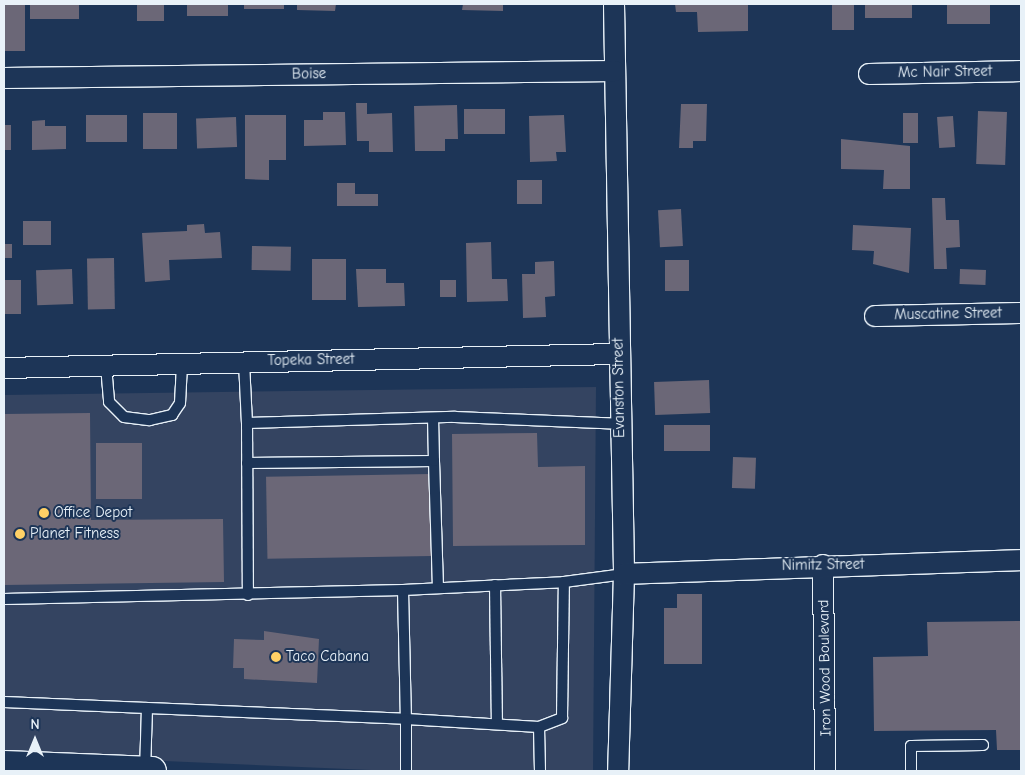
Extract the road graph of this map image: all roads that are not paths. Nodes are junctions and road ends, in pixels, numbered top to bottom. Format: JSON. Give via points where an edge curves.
{"nodes":[{"id":1,"x":614,"y":4,"type":"edge"},
{"id":2,"x":615,"y":71,"type":"junction"},
{"id":3,"x":1021,"y":71,"type":"edge"},
{"id":4,"x":869,"y":74,"type":"dead end"},
{"id":5,"x":4,"y":78,"type":"edge"},
{"id":6,"x":1021,"y":313,"type":"edge"},
{"id":7,"x":876,"y":316,"type":"dead end"},
{"id":8,"x":618,"y":354,"type":"junction"},
{"id":9,"x":244,"y":362,"type":"junction"},
{"id":10,"x":182,"y":364,"type":"junction"},
{"id":11,"x":106,"y":366,"type":"junction"},
{"id":12,"x":4,"y":368,"type":"edge"},
{"id":13,"x":433,"y":418,"type":"junction"},
{"id":14,"x":247,"y":422,"type":"junction"},
{"id":15,"x":619,"y":424,"type":"junction"},
{"id":16,"x":434,"y":461,"type":"junction"},
{"id":17,"x":247,"y":463,"type":"junction"},
{"id":18,"x":1021,"y":560,"type":"edge"},
{"id":19,"x":823,"y":565,"type":"junction"},
{"id":20,"x":624,"y":574,"type":"junction"},
{"id":21,"x":564,"y":582,"type":"junction"},
{"id":22,"x":495,"y":585,"type":"junction"},
{"id":23,"x":438,"y":587,"type":"junction"},
{"id":24,"x":403,"y":590,"type":"junction"},
{"id":25,"x":248,"y":595,"type":"junction"},
{"id":26,"x":4,"y":600,"type":"edge"},
{"id":27,"x":4,"y":702,"type":"edge"},
{"id":28,"x":147,"y":708,"type":"junction"},
{"id":29,"x":406,"y":718,"type":"junction"},
{"id":30,"x":497,"y":724,"type":"junction"},
{"id":31,"x":539,"y":727,"type":"junction"},
{"id":32,"x":983,"y":745,"type":"dead end"},
{"id":33,"x":4,"y":765,"type":"edge"},
{"id":34,"x":145,"y":771,"type":"edge"},
{"id":35,"x":152,"y":771,"type":"edge"},
{"id":36,"x":406,"y":771,"type":"edge"},
{"id":37,"x":540,"y":771,"type":"edge"},
{"id":38,"x":618,"y":771,"type":"edge"},
{"id":39,"x":825,"y":771,"type":"edge"},
{"id":40,"x":911,"y":771,"type":"edge"}],
"edges":[{"from":1,"to":2,"type":"street","name":"Evanston Street"},
{"from":2,"to":5,"type":"street","name":"Boise"},
{"from":2,"to":8,"type":"street","name":"Evanston Street"},
{"from":3,"to":4,"type":"street","name":"Mc Nair Street"},
{"from":6,"to":7,"type":"street","name":"Muscatine Street"},
{"from":8,"to":9,"type":"street","name":"Topeka Street"},
{"from":8,"to":15,"type":"street","name":"Evanston Street"},
{"from":9,"to":10,"type":"street","name":"Topeka Street"},
{"from":9,"to":14,"type":"lane"},
{"from":10,"to":11,"type":"street","name":"Topeka Street"},
{"from":10,"to":11,"type":"lane","via":[[180,403],[172,415],[150,420],[124,417],[109,402]]},
{"from":11,"to":12,"type":"street","name":"Topeka Street"},
{"from":13,"to":14,"type":"lane"},
{"from":13,"to":15,"type":"lane"},
{"from":13,"to":16,"type":"lane"},
{"from":14,"to":17,"type":"lane"},
{"from":15,"to":20,"type":"street","name":"Evanston Street"},
{"from":16,"to":17,"type":"lane"},
{"from":16,"to":23,"type":"lane"},
{"from":17,"to":25,"type":"lane"},
{"from":18,"to":19,"type":"street","name":"Nimitz Street"},
{"from":19,"to":20,"type":"street","name":"Nimitz Street"},
{"from":19,"to":39,"type":"street","name":"Iron Wood Boulevard"},
{"from":20,"to":21,"type":"lane"},
{"from":20,"to":38,"type":"street","name":"Evanston Street"},
{"from":21,"to":22,"type":"lane"},
{"from":21,"to":31,"type":"lane","via":[[562,718]]},
{"from":22,"to":23,"type":"lane"},
{"from":22,"to":30,"type":"lane"},
{"from":23,"to":24,"type":"lane"},
{"from":24,"to":25,"type":"lane"},
{"from":24,"to":29,"type":"lane"},
{"from":25,"to":26,"type":"lane"},
{"from":27,"to":28,"type":"lane"},
{"from":28,"to":29,"type":"lane"},
{"from":28,"to":34,"type":"lane"},
{"from":29,"to":30,"type":"lane"},
{"from":29,"to":36,"type":"lane"},
{"from":30,"to":31,"type":"lane"},
{"from":31,"to":37,"type":"lane"},
{"from":32,"to":40,"type":"lane","via":[[911,746]]},
{"from":33,"to":34,"type":"main road"},
{"from":34,"to":35,"type":"main road"}]}
